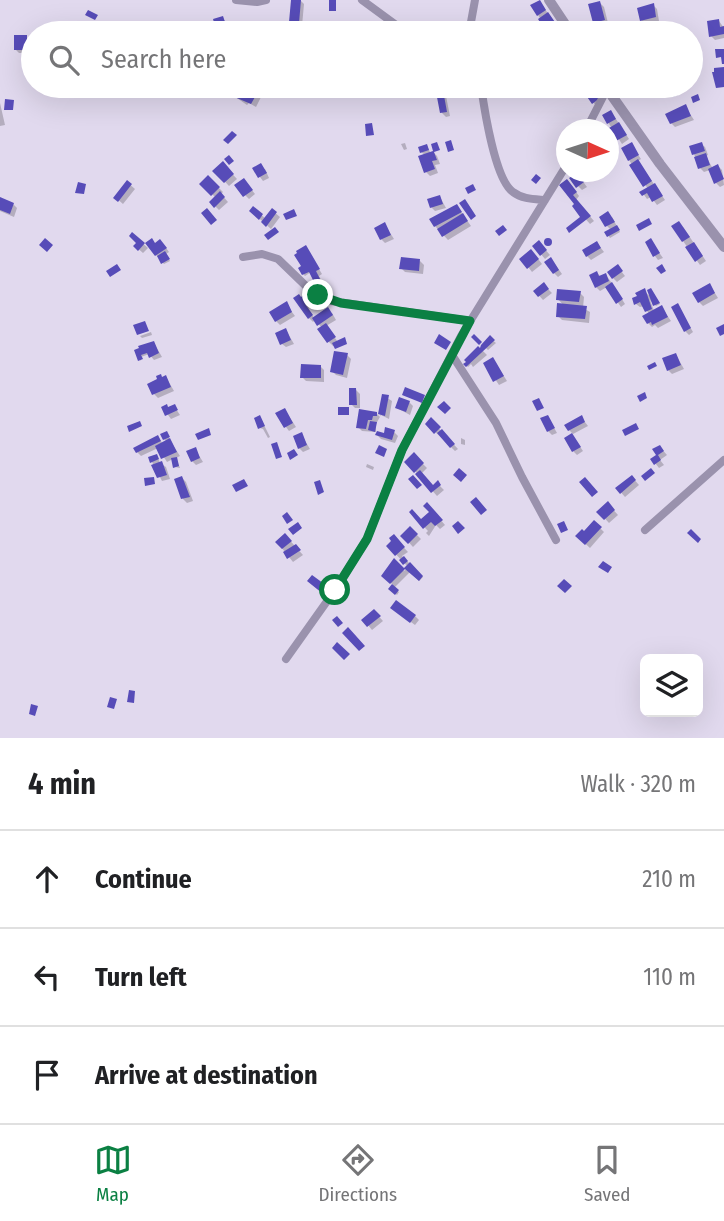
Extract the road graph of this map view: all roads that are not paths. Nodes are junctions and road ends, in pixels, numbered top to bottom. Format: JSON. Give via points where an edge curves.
{"nodes":[{"id":1,"x":236,"y":0,"type":"edge"},
{"id":2,"x":266,"y":0,"type":"edge"},
{"id":3,"x":362,"y":0,"type":"edge"},
{"id":4,"x":475,"y":0,"type":"edge"},
{"id":5,"x":549,"y":0,"type":"edge"},
{"id":6,"x":391,"y":21,"type":"edge"},
{"id":7,"x":471,"y":21,"type":"edge"},
{"id":8,"x":563,"y":21,"type":"edge"},
{"id":9,"x":483,"y":98,"type":"edge"},
{"id":10,"x":601,"y":98,"type":"edge"},
{"id":11,"x":614,"y":98,"type":"edge"},
{"id":12,"x":591,"y":119,"type":"edge"},
{"id":13,"x":556,"y":182,"type":"edge"},
{"id":14,"x":545,"y":200,"type":"junction"},
{"id":15,"x":724,"y":247,"type":"edge"},
{"id":16,"x":243,"y":257,"type":"dead end"},
{"id":17,"x":470,"y":321,"type":"junction"},
{"id":18,"x":452,"y":355,"type":"junction"},
{"id":19,"x":724,"y":460,"type":"edge"},
{"id":20,"x":645,"y":530,"type":"dead end"},
{"id":21,"x":556,"y":540,"type":"dead end"},
{"id":22,"x":286,"y":659,"type":"dead end"}],
"edges":[{"from":1,"to":2,"type":"street"},
{"from":3,"to":6,"type":"street"},
{"from":4,"to":7,"type":"street"},
{"from":5,"to":8,"type":"street"},
{"from":9,"to":14,"type":"street","via":[[506,186],[529,199]]},
{"from":10,"to":12,"type":"street"},
{"from":11,"to":15,"type":"street"},
{"from":13,"to":14,"type":"street"},
{"from":14,"to":17,"type":"street"},
{"from":16,"to":17,"type":"street","via":[[262,254],[278,259],[307,287],[331,300]]},
{"from":17,"to":18,"type":"street"},
{"from":18,"to":21,"type":"street","via":[[496,423]]},
{"from":18,"to":22,"type":"street","via":[[402,450],[367,539]]},
{"from":19,"to":20,"type":"street"}]}
